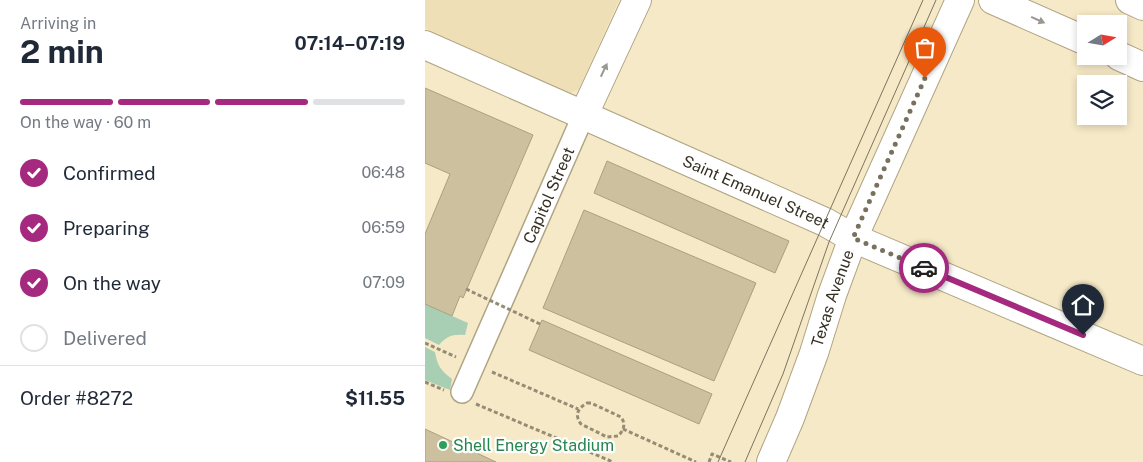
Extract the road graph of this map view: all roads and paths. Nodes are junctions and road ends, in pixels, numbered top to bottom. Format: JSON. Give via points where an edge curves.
{"nodes":[{"id":1,"x":637,"y":0,"type":"edge"},
{"id":2,"x":960,"y":0,"type":"edge"},
{"id":3,"x":993,"y":0,"type":"edge"},
{"id":4,"x":1130,"y":0,"type":"edge"},
{"id":5,"x":1143,"y":6,"type":"edge"},
{"id":6,"x":1077,"y":38,"type":"edge"},
{"id":7,"x":425,"y":44,"type":"edge"},
{"id":8,"x":1127,"y":60,"type":"edge"},
{"id":9,"x":1143,"y":67,"type":"edge"},
{"id":10,"x":584,"y":114,"type":"junction"},
{"id":11,"x":853,"y":238,"type":"junction"},
{"id":12,"x":466,"y":289,"type":"dead end"},
{"id":13,"x":540,"y":324,"type":"dead end"},
{"id":14,"x":425,"y":343,"type":"edge"},
{"id":15,"x":1143,"y":361,"type":"edge"},
{"id":16,"x":474,"y":364,"type":"junction"},
{"id":17,"x":465,"y":397,"type":"joint"},
{"id":18,"x":578,"y":409,"type":"junction"},
{"id":19,"x":623,"y":430,"type":"junction"},
{"id":20,"x":613,"y":462,"type":"edge"},
{"id":21,"x":696,"y":462,"type":"edge"},
{"id":22,"x":709,"y":462,"type":"edge"},
{"id":23,"x":731,"y":462,"type":"edge"},
{"id":24,"x":771,"y":462,"type":"edge"}],
"edges":[{"from":10,"to":1,"type":"main road","name":"Capitol Street","one_way":true},
{"from":2,"to":11,"type":"main road","name":"Texas Avenue"},
{"from":3,"to":6,"type":"main road","one_way":true},
{"from":4,"to":5,"type":"main road"},
{"from":7,"to":10,"type":"main road","name":"Saint Emanuel Street"},
{"from":8,"to":9,"type":"main road"},
{"from":10,"to":11,"type":"main road","name":"Saint Emanuel Street","via":[[825,222]]},
{"from":10,"to":16,"type":"street","name":"Capitol Street"},
{"from":11,"to":15,"type":"main road","name":"Saint Emanuel Street"},
{"from":11,"to":24,"type":"main road","name":"Texas Avenue","via":[[814,353]]},
{"from":12,"to":13,"type":"path","bridge":true},
{"from":14,"to":16,"type":"path"},
{"from":16,"to":17,"type":"street","name":"Capitol Street"},
{"from":16,"to":18,"type":"path"},
{"from":17,"to":20,"type":"path"},
{"from":18,"to":19,"type":"path","via":[[591,403],[621,417]]},
{"from":18,"to":19,"type":"path","via":[[581,424],[607,437],[618,436]]},
{"from":19,"to":21,"type":"path"},
{"from":22,"to":23,"type":"path","via":[[712,454]]}]}
